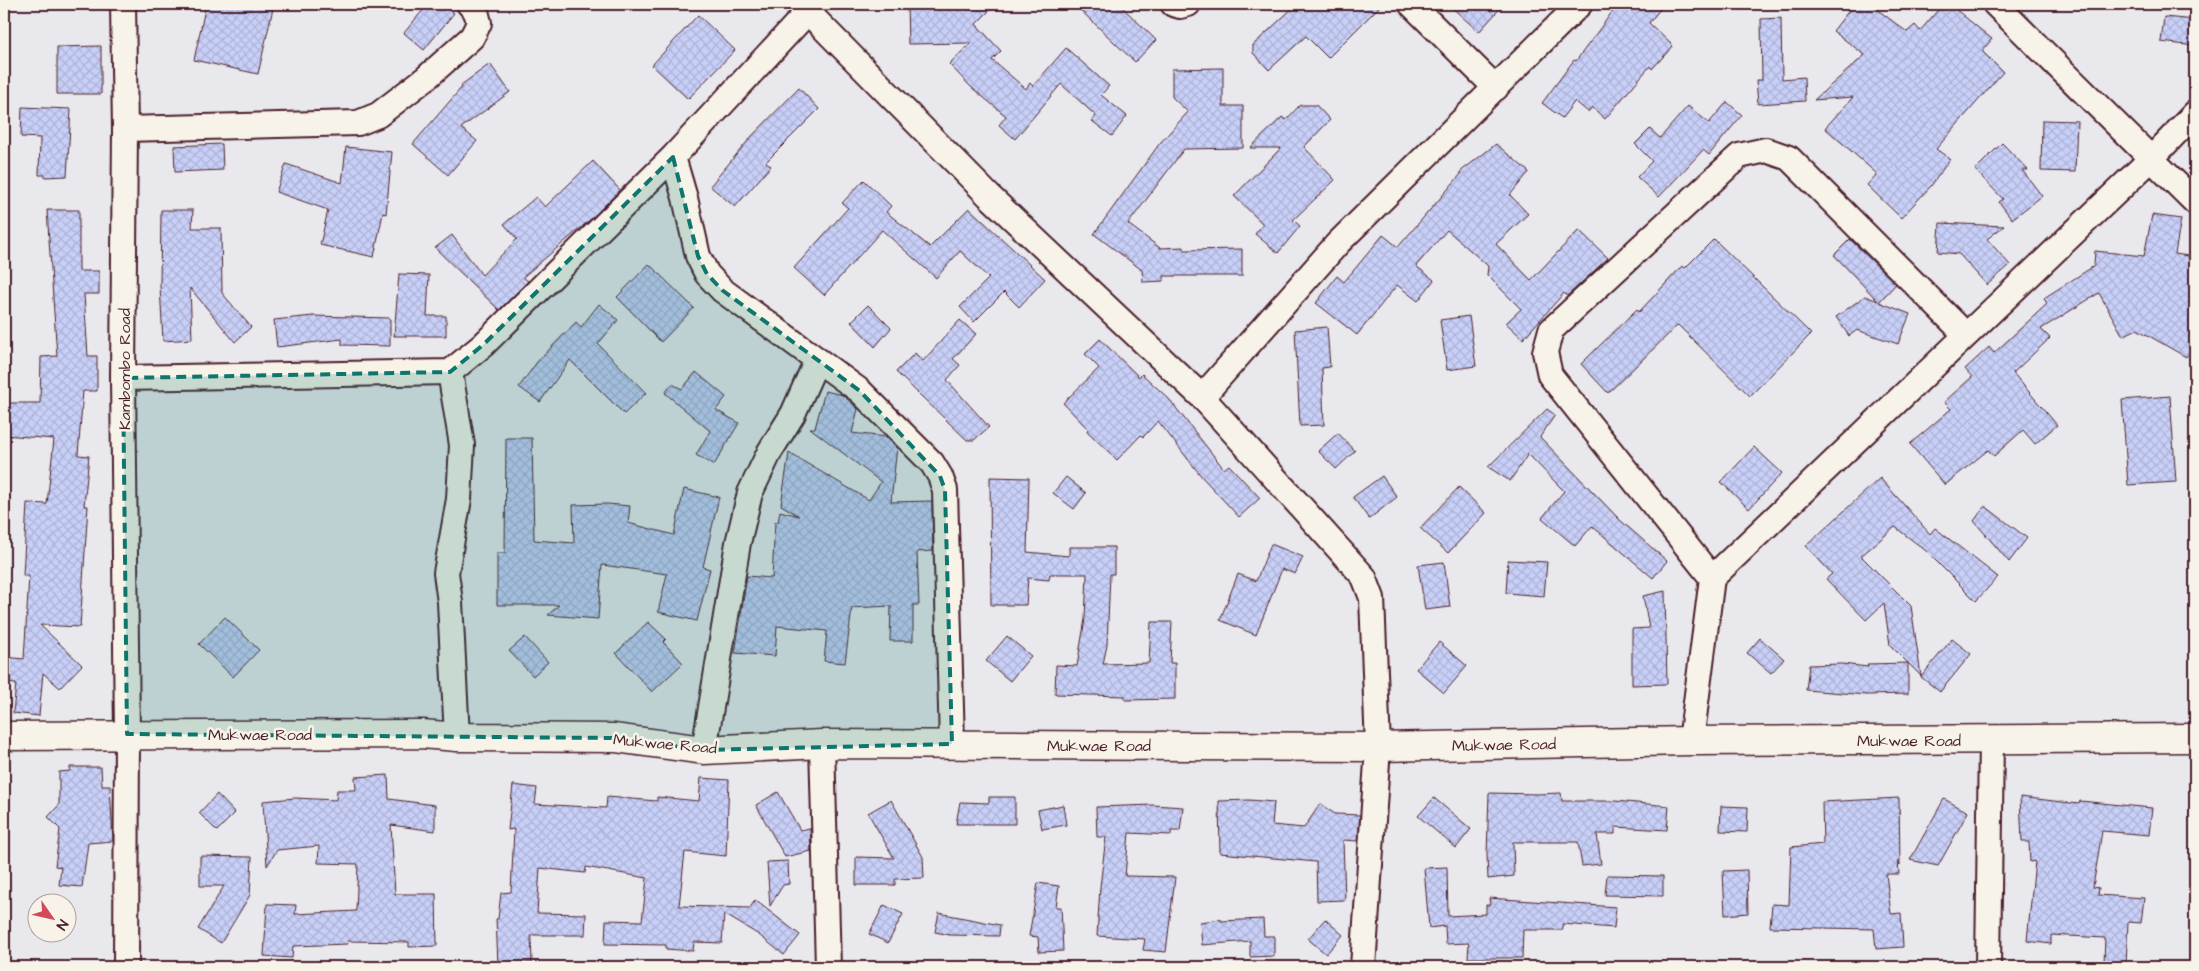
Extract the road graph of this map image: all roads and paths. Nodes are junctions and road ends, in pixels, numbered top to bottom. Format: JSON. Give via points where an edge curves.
{"nodes":[{"id":1,"x":123,"y":4,"type":"edge"},
{"id":2,"x":469,"y":4,"type":"edge"},
{"id":3,"x":1173,"y":4,"type":"edge"},
{"id":4,"x":1188,"y":4,"type":"edge"},
{"id":5,"x":1411,"y":4,"type":"edge"},
{"id":6,"x":1580,"y":4,"type":"edge"},
{"id":7,"x":1995,"y":4,"type":"edge"},
{"id":8,"x":807,"y":6,"type":"edge"},
{"id":9,"x":1496,"y":88,"type":"junction"},
{"id":10,"x":2195,"y":113,"type":"edge"},
{"id":11,"x":125,"y":129,"type":"junction"},
{"id":12,"x":673,"y":158,"type":"junction"},
{"id":13,"x":2151,"y":159,"type":"junction"},
{"id":14,"x":2195,"y":202,"type":"edge"},
{"id":15,"x":1966,"y":336,"type":"junction"},
{"id":16,"x":817,"y":360,"type":"junction"},
{"id":17,"x":450,"y":372,"type":"junction"},
{"id":18,"x":123,"y":378,"type":"junction"},
{"id":19,"x":1202,"y":397,"type":"junction"},
{"id":20,"x":1712,"y":578,"type":"junction"},
{"id":21,"x":127,"y":734,"type":"junction"},
{"id":22,"x":4,"y":736,"type":"edge"},
{"id":23,"x":457,"y":737,"type":"junction"},
{"id":24,"x":2195,"y":738,"type":"edge"},
{"id":25,"x":1991,"y":740,"type":"junction"},
{"id":26,"x":1691,"y":741,"type":"junction"},
{"id":27,"x":822,"y":744,"type":"junction"},
{"id":28,"x":952,"y":744,"type":"junction"},
{"id":29,"x":1378,"y":747,"type":"junction"},
{"id":30,"x":704,"y":750,"type":"junction"},
{"id":31,"x":126,"y":967,"type":"edge"},
{"id":32,"x":828,"y":967,"type":"edge"},
{"id":33,"x":1363,"y":967,"type":"edge"},
{"id":34,"x":1988,"y":967,"type":"edge"}],
"edges":[{"from":1,"to":11,"type":"street","name":"Kambombo Road"},
{"from":2,"to":11,"type":"street","via":[[476,11],[479,23],[472,37],[378,115],[358,123]]},
{"from":3,"to":4,"type":"street"},
{"from":5,"to":9,"type":"street"},
{"from":6,"to":9,"type":"street"},
{"from":7,"to":13,"type":"street"},
{"from":8,"to":12,"type":"street"},
{"from":8,"to":19,"type":"street","via":[[989,196]]},
{"from":9,"to":19,"type":"street","via":[[1338,243]]},
{"from":10,"to":13,"type":"street"},
{"from":11,"to":18,"type":"street","name":"Kambombo Road"},
{"from":12,"to":16,"type":"street","via":[[698,256],[707,274],[722,290]]},
{"from":12,"to":17,"type":"street","via":[[483,345]]},
{"from":13,"to":14,"type":"street"},
{"from":13,"to":15,"type":"street"},
{"from":15,"to":20,"type":"street"},
{"from":15,"to":20,"type":"street","via":[[1790,158],[1766,150],[1739,156],[1551,330],[1545,352],[1550,376]]},
{"from":16,"to":28,"type":"street","via":[[860,391],[932,462],[945,490]]},
{"from":16,"to":30,"type":"street","via":[[793,414],[770,451],[750,493],[738,543]]},
{"from":17,"to":18,"type":"street"},
{"from":17,"to":23,"type":"street","via":[[462,445],[459,499],[446,573]]},
{"from":18,"to":21,"type":"street","name":"Kambombo Road"},
{"from":19,"to":29,"type":"street","via":[[1364,577],[1372,598]]},
{"from":20,"to":26,"type":"street"},
{"from":21,"to":22,"type":"street","name":"Mukwae Road"},
{"from":21,"to":23,"type":"street","name":"Mukwae Road","via":[[422,734]]},
{"from":21,"to":31,"type":"street","name":"Kambombo Road"},
{"from":23,"to":30,"type":"street","name":"Mukwae Road","via":[[615,738]]},
{"from":24,"to":25,"type":"street","name":"Mukwae Road"},
{"from":25,"to":26,"type":"street","name":"Mukwae Road"},
{"from":25,"to":34,"type":"street"},
{"from":26,"to":29,"type":"street","name":"Mukwae Road"},
{"from":27,"to":28,"type":"street","name":"Mukwae Road"},
{"from":27,"to":30,"type":"street","name":"Mukwae Road"},
{"from":27,"to":32,"type":"street"},
{"from":28,"to":29,"type":"street","name":"Mukwae Road"},
{"from":29,"to":33,"type":"street"}]}
